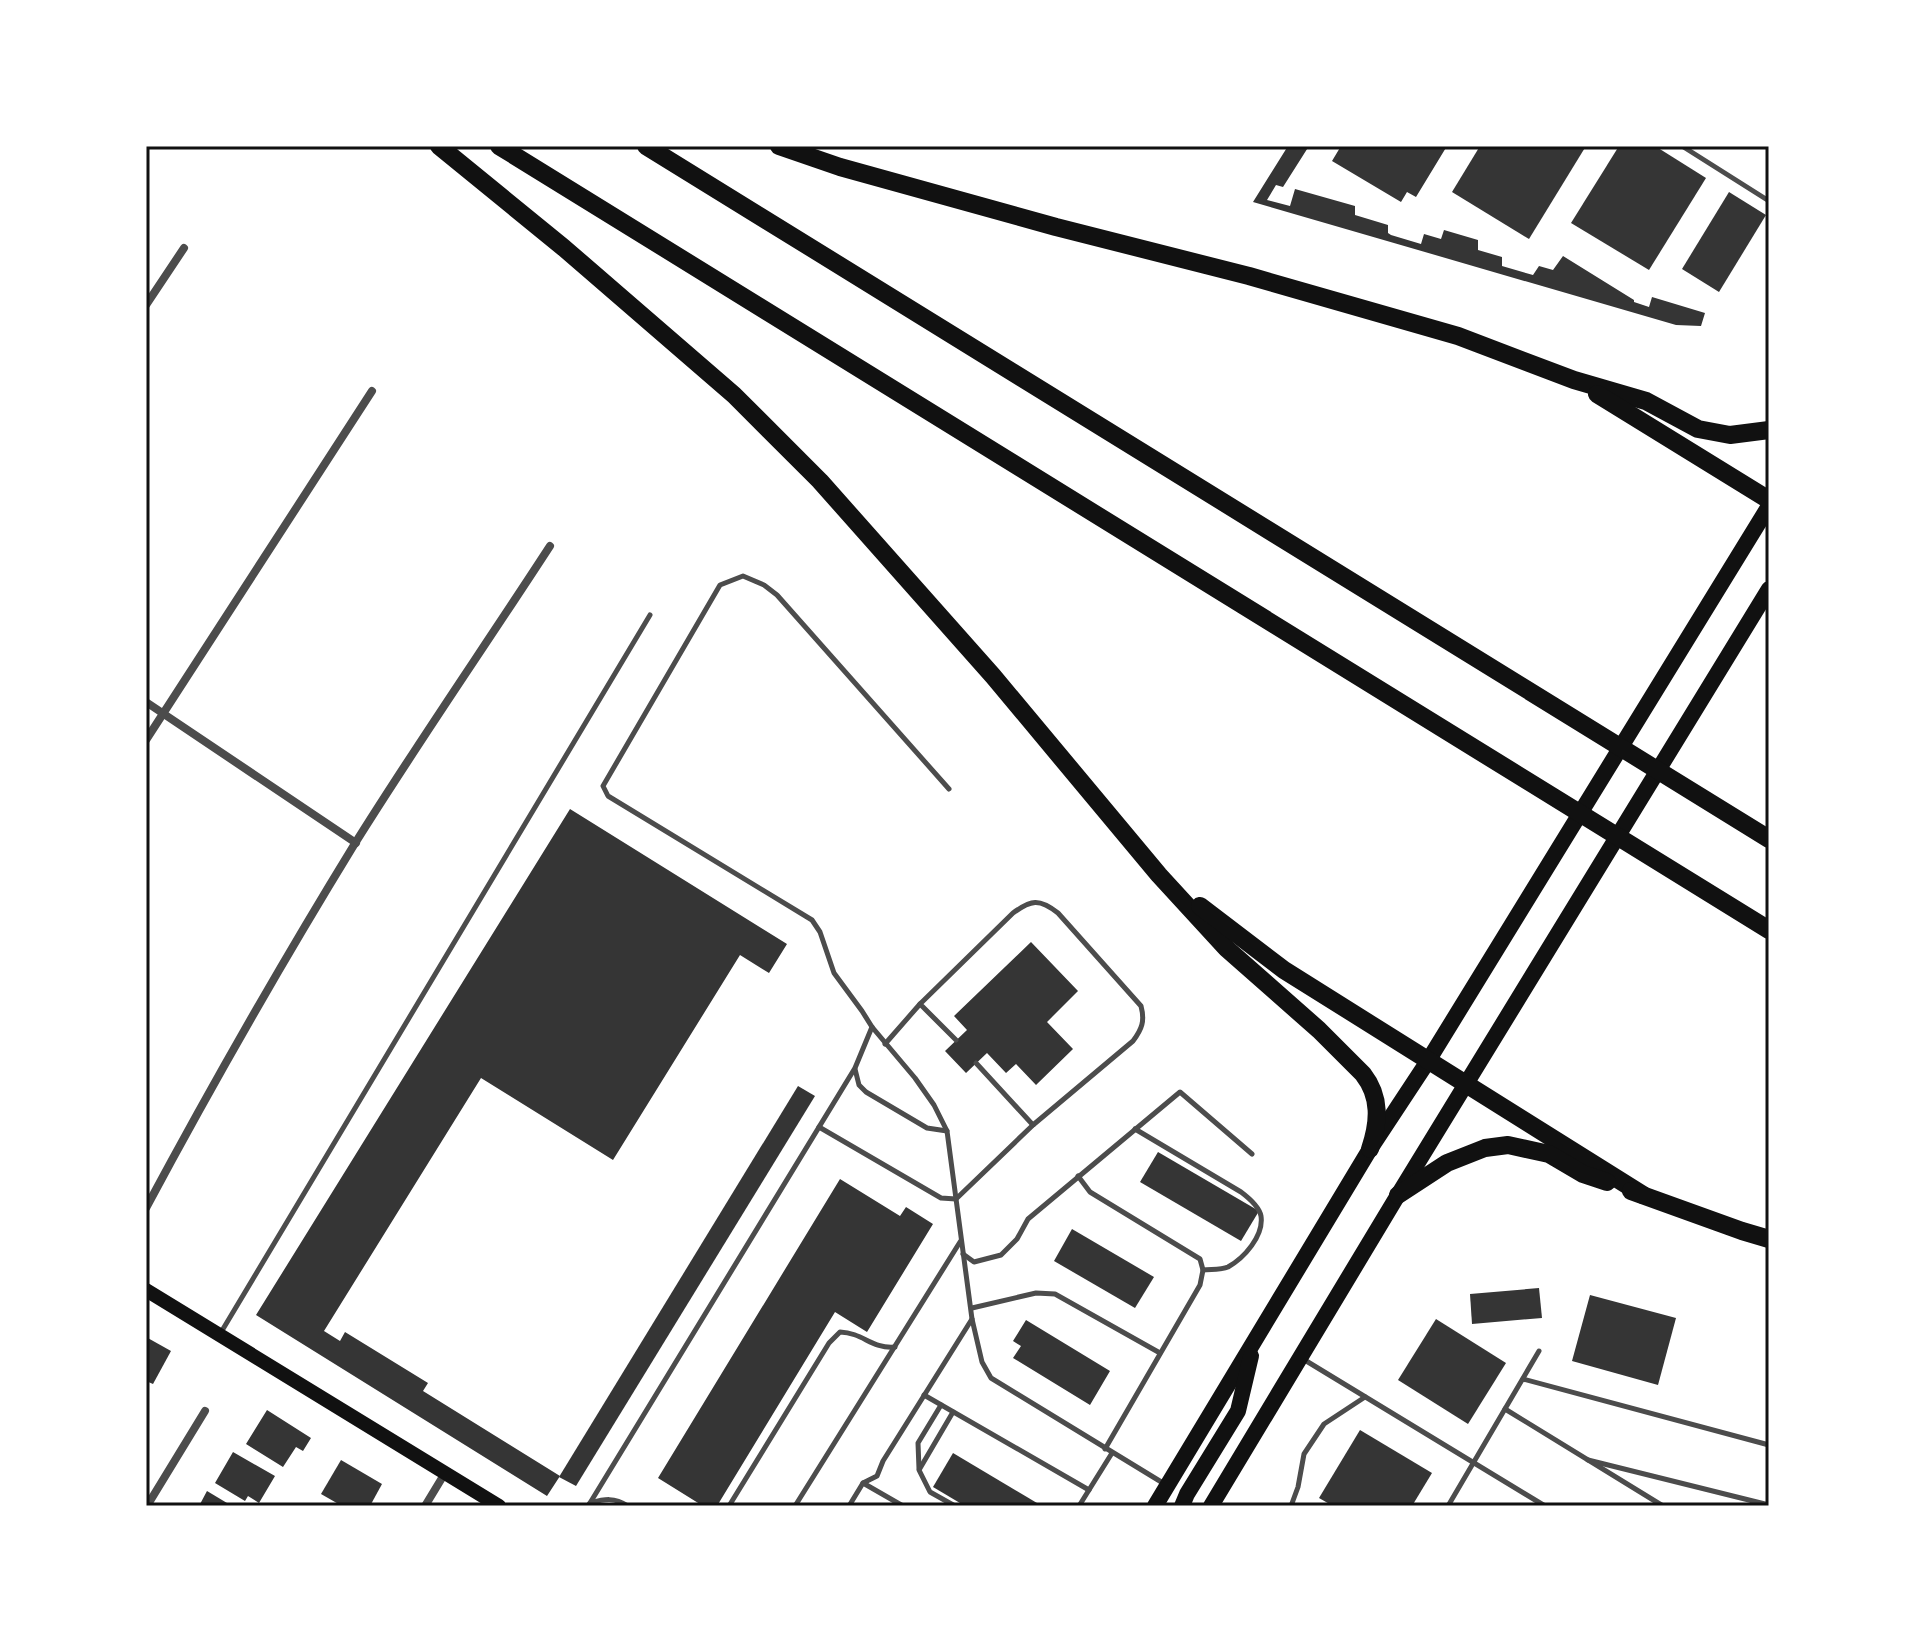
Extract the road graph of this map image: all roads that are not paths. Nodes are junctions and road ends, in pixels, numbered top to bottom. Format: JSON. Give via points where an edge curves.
{"nodes":[{"id":1,"x":439,"y":146,"type":"edge"},
{"id":2,"x":499,"y":146,"type":"edge"},
{"id":3,"x":646,"y":146,"type":"edge"},
{"id":4,"x":779,"y":146,"type":"edge"},
{"id":5,"x":1682,"y":146,"type":"edge"},
{"id":6,"x":1769,"y":201,"type":"edge"},
{"id":7,"x":184,"y":248,"type":"dead end"},
{"id":8,"x":146,"y":305,"type":"edge"},
{"id":9,"x":1574,"y":380,"type":"junction"},
{"id":10,"x":372,"y":391,"type":"dead end"},
{"id":11,"x":1769,"y":430,"type":"edge"},
{"id":12,"x":1769,"y":503,"type":"edge"},
{"id":13,"x":550,"y":546,"type":"dead end"},
{"id":14,"x":1769,"y":589,"type":"edge"},
{"id":15,"x":650,"y":615,"type":"dead end"},
{"id":16,"x":146,"y":702,"type":"edge"},
{"id":17,"x":163,"y":714,"type":"junction"},
{"id":18,"x":146,"y":740,"type":"edge"},
{"id":19,"x":949,"y":789,"type":"dead end"},
{"id":20,"x":1769,"y":839,"type":"edge"},
{"id":21,"x":356,"y":843,"type":"junction"},
{"id":22,"x":1159,"y":875,"type":"junction"},
{"id":23,"x":1769,"y":930,"type":"edge"},
{"id":24,"x":920,"y":1004,"type":"junction"},
{"id":25,"x":872,"y":1027,"type":"junction"},
{"id":26,"x":956,"y":1040,"type":"dead end"},
{"id":27,"x":885,"y":1044,"type":"junction"},
{"id":28,"x":1428,"y":1061,"type":"junction"},
{"id":29,"x":976,"y":1063,"type":"dead end"},
{"id":30,"x":855,"y":1068,"type":"junction"},
{"id":31,"x":1465,"y":1085,"type":"junction"},
{"id":32,"x":1033,"y":1125,"type":"junction"},
{"id":33,"x":819,"y":1127,"type":"junction"},
{"id":34,"x":1135,"y":1129,"type":"junction"},
{"id":35,"x":947,"y":1131,"type":"junction"},
{"id":36,"x":1370,"y":1149,"type":"junction"},
{"id":37,"x":1252,"y":1154,"type":"dead end"},
{"id":38,"x":1078,"y":1176,"type":"junction"},
{"id":39,"x":1398,"y":1195,"type":"junction"},
{"id":40,"x":1643,"y":1195,"type":"junction"},
{"id":41,"x":956,"y":1199,"type":"junction"},
{"id":42,"x":146,"y":1208,"type":"edge"},
{"id":43,"x":1769,"y":1239,"type":"edge"},
{"id":44,"x":961,"y":1242,"type":"junction"},
{"id":45,"x":963,"y":1254,"type":"junction"},
{"id":46,"x":1203,"y":1270,"type":"junction"},
{"id":47,"x":146,"y":1290,"type":"edge"},
{"id":48,"x":972,"y":1308,"type":"junction"},
{"id":49,"x":972,"y":1319,"type":"junction"},
{"id":50,"x":219,"y":1335,"type":"junction"},
{"id":51,"x":1254,"y":1342,"type":"junction"},
{"id":52,"x":895,"y":1347,"type":"junction"},
{"id":53,"x":1539,"y":1351,"type":"dead end"},
{"id":54,"x":1160,"y":1353,"type":"junction"},
{"id":55,"x":1300,"y":1357,"type":"junction"},
{"id":56,"x":1523,"y":1379,"type":"junction"},
{"id":57,"x":924,"y":1395,"type":"junction"},
{"id":58,"x":1365,"y":1397,"type":"junction"},
{"id":59,"x":941,"y":1405,"type":"junction"},
{"id":60,"x":1505,"y":1409,"type":"junction"},
{"id":61,"x":205,"y":1411,"type":"dead end"},
{"id":62,"x":953,"y":1412,"type":"junction"},
{"id":63,"x":1769,"y":1445,"type":"edge"},
{"id":64,"x":1105,"y":1449,"type":"junction"},
{"id":65,"x":1112,"y":1453,"type":"junction"},
{"id":66,"x":1588,"y":1460,"type":"junction"},
{"id":67,"x":1474,"y":1463,"type":"junction"},
{"id":68,"x":919,"y":1470,"type":"junction"},
{"id":69,"x":445,"y":1473,"type":"junction"},
{"id":70,"x":863,"y":1483,"type":"junction"},
{"id":71,"x":1167,"y":1486,"type":"junction"},
{"id":72,"x":1089,"y":1490,"type":"junction"},
{"id":73,"x":589,"y":1504,"type":"edge"},
{"id":74,"x":1769,"y":1505,"type":"edge"},
{"id":75,"x":147,"y":1506,"type":"edge"},
{"id":76,"x":425,"y":1506,"type":"edge"},
{"id":77,"x":499,"y":1506,"type":"edge"},
{"id":78,"x":628,"y":1506,"type":"edge"},
{"id":79,"x":729,"y":1506,"type":"edge"},
{"id":80,"x":795,"y":1506,"type":"edge"},
{"id":81,"x":849,"y":1506,"type":"edge"},
{"id":82,"x":903,"y":1506,"type":"edge"},
{"id":83,"x":955,"y":1506,"type":"edge"},
{"id":84,"x":1079,"y":1506,"type":"edge"},
{"id":85,"x":1155,"y":1506,"type":"edge"},
{"id":86,"x":1182,"y":1506,"type":"edge"},
{"id":87,"x":1211,"y":1506,"type":"edge"},
{"id":88,"x":1291,"y":1506,"type":"edge"},
{"id":89,"x":1448,"y":1506,"type":"edge"},
{"id":90,"x":1545,"y":1506,"type":"edge"},
{"id":91,"x":1663,"y":1506,"type":"edge"}],
"edges":[{"from":1,"to":22,"type":"highway","via":[[734,395],[820,481]]},
{"from":2,"to":23,"type":"highway"},
{"from":3,"to":20,"type":"highway"},
{"from":4,"to":9,"type":"highway","via":[[1458,336]]},
{"from":5,"to":6,"type":"lane"},
{"from":7,"to":8,"type":"street"},
{"from":9,"to":11,"type":"highway","via":[[1646,401],[1698,429],[1730,435]]},
{"from":9,"to":12,"type":"highway"},
{"from":10,"to":17,"type":"street"},
{"from":12,"to":28,"type":"main road"},
{"from":13,"to":21,"type":"street"},
{"from":14,"to":31,"type":"main road"},
{"from":15,"to":50,"type":"lane"},
{"from":16,"to":17,"type":"street"},
{"from":17,"to":18,"type":"street"},
{"from":17,"to":21,"type":"street"},
{"from":19,"to":25,"type":"lane","via":[[777,595],[743,576],[720,585],[603,786],[608,796],[812,920],[834,973]]},
{"from":21,"to":42,"type":"street"},
{"from":22,"to":28,"type":"highway","via":[[1284,970]]},
{"from":22,"to":36,"type":"highway","via":[[1226,948],[1368,1080],[1377,1102]]},
{"from":24,"to":26,"type":"lane"},
{"from":24,"to":27,"type":"lane"},
{"from":24,"to":32,"type":"lane","via":[[1026,904],[1036,902],[1058,913],[1141,1006],[1144,1018],[1133,1041]]},
{"from":25,"to":27,"type":"lane"},
{"from":25,"to":30,"type":"lane"},
{"from":27,"to":35,"type":"lane","via":[[915,1078]]},
{"from":28,"to":31,"type":"highway"},
{"from":28,"to":36,"type":"main road"},
{"from":29,"to":32,"type":"lane"},
{"from":30,"to":33,"type":"lane"},
{"from":30,"to":35,"type":"lane","via":[[866,1092],[927,1128]]},
{"from":31,"to":39,"type":"main road"},
{"from":31,"to":40,"type":"highway"},
{"from":32,"to":41,"type":"lane"},
{"from":33,"to":41,"type":"lane","via":[[941,1198]]},
{"from":33,"to":73,"type":"lane"},
{"from":34,"to":37,"type":"lane","via":[[1180,1092]]},
{"from":34,"to":38,"type":"lane"},
{"from":34,"to":46,"type":"lane","via":[[1241,1192],[1261,1215],[1259,1231],[1241,1257],[1225,1269]]},
{"from":35,"to":41,"type":"lane"},
{"from":36,"to":51,"type":"main road"},
{"from":38,"to":45,"type":"lane","via":[[1028,1219],[1001,1255],[974,1262]]},
{"from":38,"to":46,"type":"lane","via":[[1090,1192],[1200,1259]]},
{"from":39,"to":40,"type":"highway","via":[[1447,1163],[1508,1145],[1549,1154],[1583,1174]]},
{"from":39,"to":55,"type":"main road"},
{"from":40,"to":43,"type":"highway"},
{"from":41,"to":44,"type":"lane"},
{"from":44,"to":45,"type":"lane"},
{"from":44,"to":52,"type":"lane"},
{"from":45,"to":48,"type":"lane"},
{"from":46,"to":54,"type":"lane","via":[[1200,1285]]},
{"from":47,"to":50,"type":"main road"},
{"from":48,"to":49,"type":"lane"},
{"from":48,"to":54,"type":"lane","via":[[1036,1293],[1055,1294]]},
{"from":49,"to":57,"type":"lane"},
{"from":49,"to":64,"type":"lane","via":[[991,1378]]},
{"from":50,"to":69,"type":"main road"},
{"from":51,"to":71,"type":"main road"},
{"from":51,"to":86,"type":"main road","via":[[1238,1411]]},
{"from":52,"to":79,"type":"lane","via":[[882,1348],[853,1332],[840,1332]]},
{"from":52,"to":80,"type":"lane"},
{"from":53,"to":56,"type":"lane"},
{"from":54,"to":64,"type":"lane"},
{"from":55,"to":58,"type":"lane"},
{"from":55,"to":87,"type":"main road"},
{"from":56,"to":60,"type":"lane"},
{"from":56,"to":63,"type":"lane"},
{"from":57,"to":59,"type":"lane"},
{"from":57,"to":70,"type":"lane","via":[[877,1476]]},
{"from":58,"to":67,"type":"lane"},
{"from":58,"to":88,"type":"lane","via":[[1324,1424],[1304,1454]]},
{"from":59,"to":62,"type":"lane"},
{"from":59,"to":68,"type":"lane","via":[[918,1443]]},
{"from":60,"to":66,"type":"lane"},
{"from":60,"to":67,"type":"lane"},
{"from":61,"to":75,"type":"street"},
{"from":62,"to":68,"type":"lane"},
{"from":62,"to":72,"type":"lane"},
{"from":64,"to":65,"type":"lane"},
{"from":65,"to":71,"type":"lane"},
{"from":65,"to":72,"type":"lane"},
{"from":66,"to":74,"type":"lane"},
{"from":66,"to":91,"type":"lane"},
{"from":67,"to":89,"type":"lane"},
{"from":67,"to":90,"type":"lane"},
{"from":68,"to":83,"type":"lane","via":[[930,1492]]},
{"from":69,"to":76,"type":"street"},
{"from":69,"to":77,"type":"main road"},
{"from":70,"to":81,"type":"lane"},
{"from":70,"to":82,"type":"lane"},
{"from":71,"to":85,"type":"main road"},
{"from":72,"to":84,"type":"lane"},
{"from":73,"to":78,"type":"lane","via":[[608,1498]]}]}
